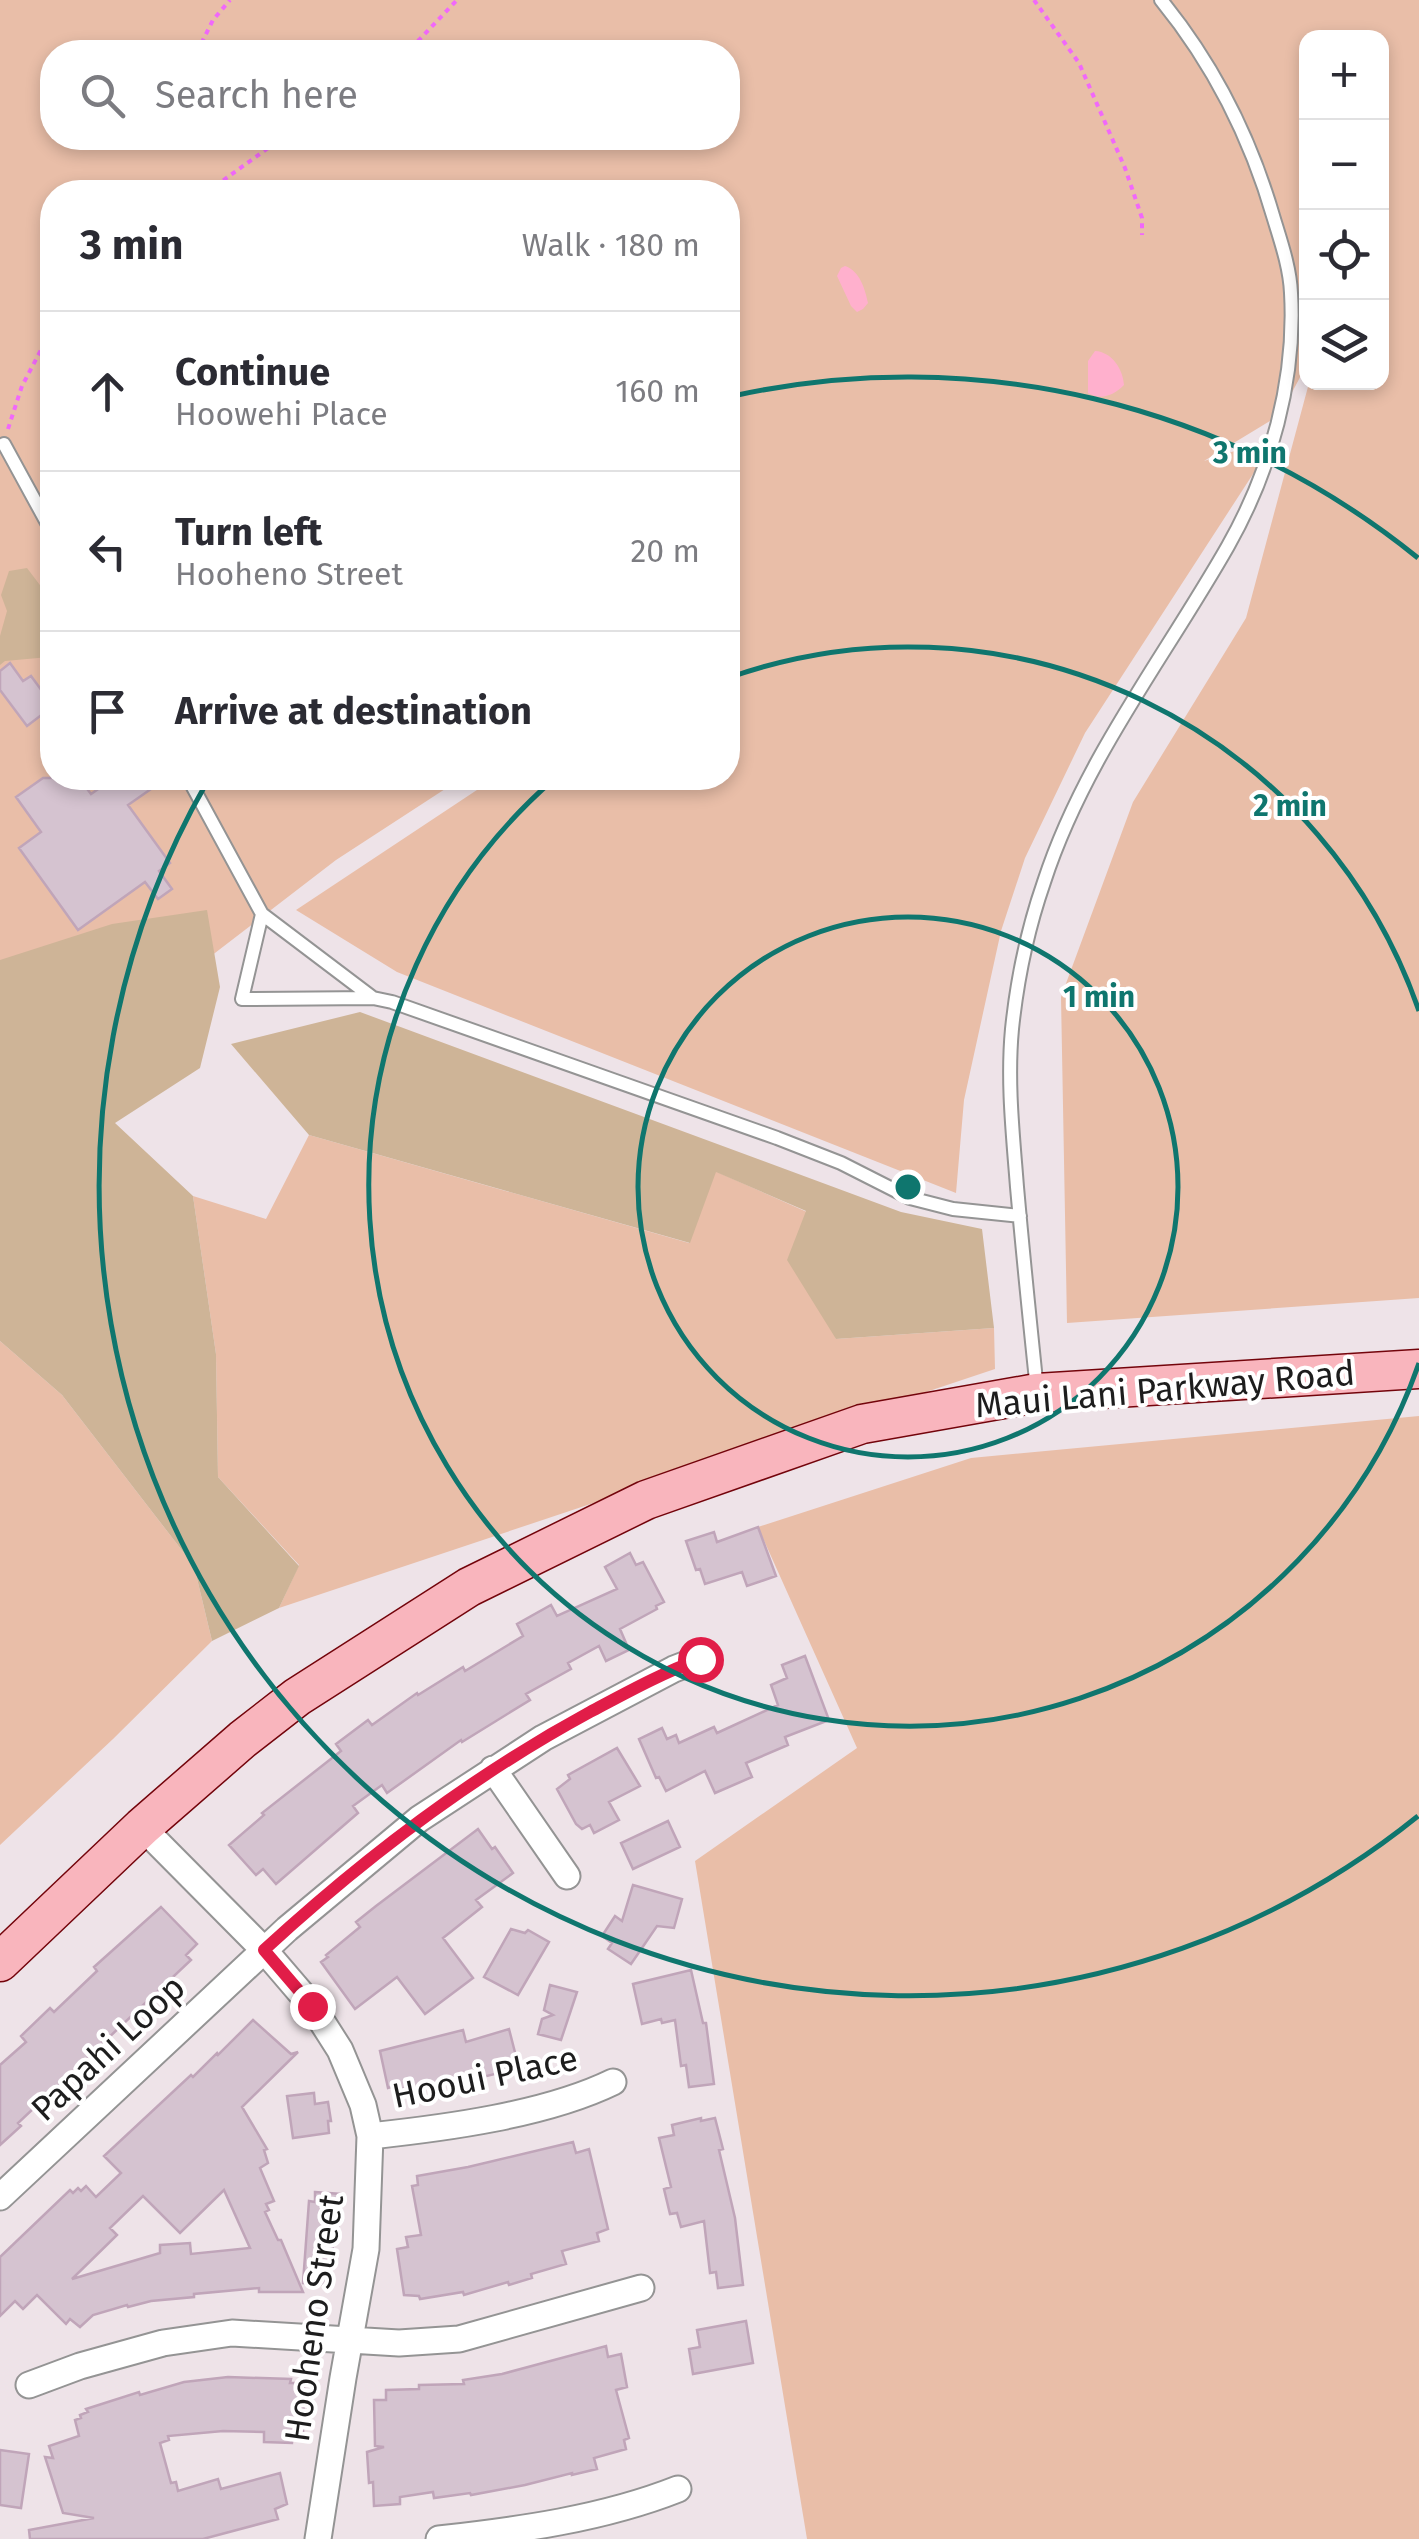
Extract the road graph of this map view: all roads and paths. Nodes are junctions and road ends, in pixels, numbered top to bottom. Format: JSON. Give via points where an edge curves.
{"nodes":[{"id":1,"x":230,"y":0,"type":"edge"},
{"id":2,"x":457,"y":0,"type":"edge"},
{"id":3,"x":1034,"y":0,"type":"edge"},
{"id":4,"x":1160,"y":0,"type":"edge"},
{"id":5,"x":203,"y":40,"type":"edge"},
{"id":6,"x":419,"y":40,"type":"edge"},
{"id":7,"x":266,"y":150,"type":"edge"},
{"id":8,"x":224,"y":180,"type":"edge"},
{"id":9,"x":1142,"y":235,"type":"dead end"},
{"id":10,"x":40,"y":352,"type":"edge"},
{"id":11,"x":4,"y":444,"type":"joint"},
{"id":12,"x":40,"y":510,"type":"edge"},
{"id":13,"x":195,"y":790,"type":"edge"},
{"id":14,"x":262,"y":914,"type":"junction"},
{"id":15,"x":373,"y":998,"type":"junction"},
{"id":16,"x":1020,"y":1216,"type":"junction"},
{"id":17,"x":1419,"y":1369,"type":"edge"},
{"id":18,"x":1037,"y":1392,"type":"junction"},
{"id":19,"x":700,"y":1659,"type":"dead end"},
{"id":20,"x":493,"y":1769,"type":"junction"},
{"id":21,"x":142,"y":1827,"type":"junction"},
{"id":22,"x":567,"y":1876,"type":"dead end"},
{"id":23,"x":264,"y":1950,"type":"junction"},
{"id":24,"x":0,"y":1962,"type":"edge"},
{"id":25,"x":613,"y":2082,"type":"dead end"},
{"id":26,"x":370,"y":2136,"type":"junction"},
{"id":27,"x":0,"y":2196,"type":"edge"},
{"id":28,"x":641,"y":2288,"type":"dead end"},
{"id":29,"x":350,"y":2342,"type":"junction"},
{"id":30,"x":30,"y":2384,"type":"dead end"},
{"id":31,"x":678,"y":2489,"type":"dead end"},
{"id":32,"x":318,"y":2539,"type":"edge"},
{"id":33,"x":438,"y":2539,"type":"edge"}],
"edges":[{"from":1,"to":5,"type":"path"},
{"from":2,"to":6,"type":"path"},
{"from":3,"to":9,"type":"path","via":[[1079,63],[1125,168]]},
{"from":4,"to":16,"type":"lane","via":[[1214,76],[1264,184],[1291,290],[1285,396],[1272,446],[1230,543],[1097,761],[1044,883],[1012,1029],[1010,1103]]},
{"from":7,"to":8,"type":"path"},
{"from":10,"to":11,"type":"path"},
{"from":11,"to":12,"type":"lane"},
{"from":13,"to":14,"type":"lane"},
{"from":14,"to":15,"type":"lane"},
{"from":14,"to":15,"type":"lane","via":[[242,999]]},
{"from":15,"to":16,"type":"lane","via":[[777,1138],[910,1198]]},
{"from":16,"to":18,"type":"lane"},
{"from":17,"to":18,"type":"main road","name":"Maui Lani Parkway Road"},
{"from":18,"to":21,"type":"main road","name":"Maui Lani Parkway Road","via":[[862,1424],[646,1500],[469,1587],[343,1666],[243,1738]]},
{"from":19,"to":20,"type":"street","name":"Papahi Loop","via":[[612,1700]]},
{"from":20,"to":22,"type":"street"},
{"from":20,"to":23,"type":"street","name":"Papahi Loop","via":[[390,1842]]},
{"from":21,"to":23,"type":"street","name":"Hooheno Street"},
{"from":21,"to":24,"type":"main road","name":"Maui Lani Parkway Road"},
{"from":23,"to":26,"type":"street","name":"Hooheno Street","via":[[340,2050]]},
{"from":23,"to":27,"type":"street","name":"Papahi Loop"},
{"from":25,"to":26,"type":"street","name":"Hooui Place","via":[[528,2110]]},
{"from":26,"to":29,"type":"street","name":"Hooheno Street","via":[[366,2249]]},
{"from":28,"to":29,"type":"street","via":[[459,2339]]},
{"from":29,"to":30,"type":"street","via":[[232,2333],[163,2342]]},
{"from":29,"to":32,"type":"street","name":"Hooheno Street"},
{"from":31,"to":33,"type":"street","via":[[520,2530]]}]}
